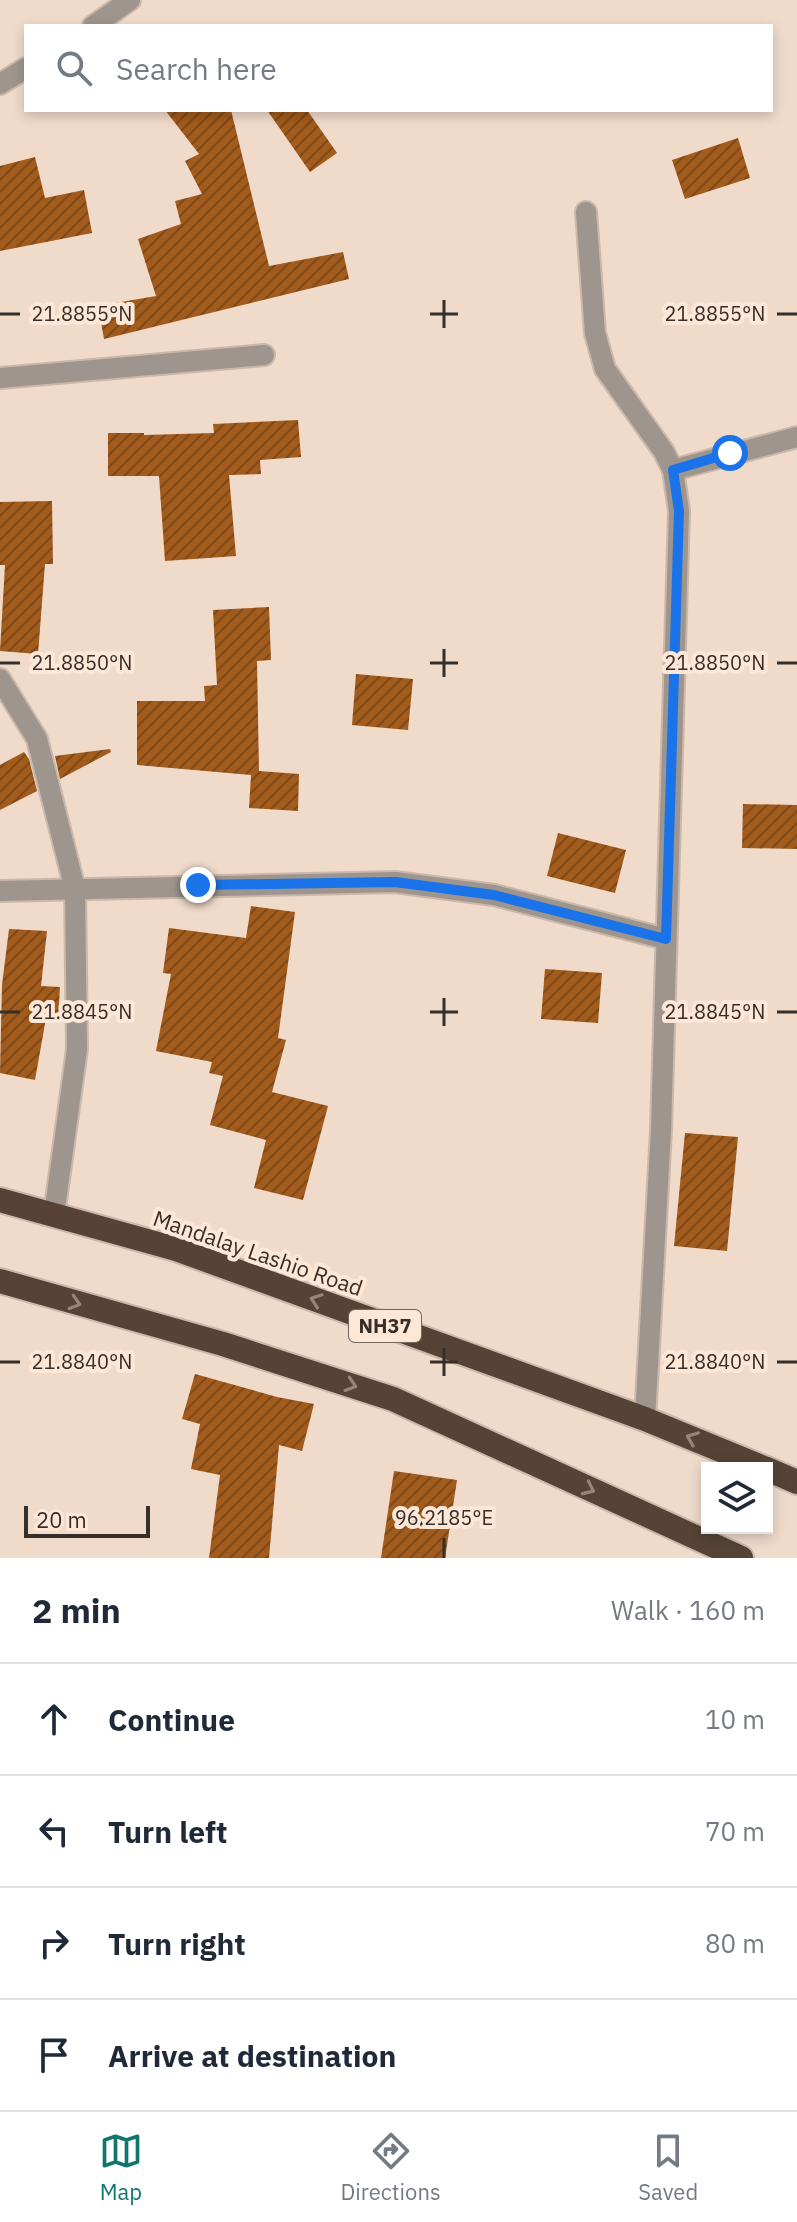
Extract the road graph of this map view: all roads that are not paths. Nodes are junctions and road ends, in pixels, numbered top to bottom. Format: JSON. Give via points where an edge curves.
{"nodes":[{"id":1,"x":130,"y":0,"type":"edge"},
{"id":2,"x":96,"y":24,"type":"edge"},
{"id":3,"x":24,"y":69,"type":"edge"},
{"id":4,"x":0,"y":84,"type":"edge"},
{"id":5,"x":586,"y":212,"type":"dead end"},
{"id":6,"x":264,"y":355,"type":"dead end"},
{"id":7,"x":0,"y":378,"type":"edge"},
{"id":8,"x":797,"y":437,"type":"edge"},
{"id":9,"x":673,"y":470,"type":"junction"},
{"id":10,"x":0,"y":679,"type":"edge"},
{"id":11,"x":75,"y":889,"type":"junction"},
{"id":12,"x":0,"y":891,"type":"edge"},
{"id":13,"x":666,"y":939,"type":"junction"},
{"id":14,"x":0,"y":1200,"type":"edge"},
{"id":15,"x":54,"y":1215,"type":"junction"},
{"id":16,"x":0,"y":1281,"type":"edge"},
{"id":17,"x":645,"y":1419,"type":"junction"},
{"id":18,"x":748,"y":1462,"type":"edge"},
{"id":19,"x":773,"y":1472,"type":"edge"},
{"id":20,"x":797,"y":1482,"type":"edge"},
{"id":21,"x":741,"y":1558,"type":"edge"}],
"edges":[{"from":1,"to":2,"type":"street"},
{"from":3,"to":4,"type":"street"},
{"from":5,"to":9,"type":"street","via":[[595,333],[605,369]]},
{"from":6,"to":7,"type":"street"},
{"from":8,"to":9,"type":"street"},
{"from":9,"to":13,"type":"street","via":[[679,511]]},
{"from":10,"to":11,"type":"street","via":[[37,739]]},
{"from":11,"to":12,"type":"street"},
{"from":11,"to":13,"type":"street","via":[[395,882],[494,895]]},
{"from":11,"to":15,"type":"street","via":[[77,1049]]},
{"from":13,"to":17,"type":"street"},
{"from":14,"to":15,"type":"highway","name":"Mandalay Lashio Road","number":"NH37"},
{"from":17,"to":15,"type":"highway","name":"Mandalay Lashio Road","number":"NH37","one_way":true,"via":[[176,1249]]},
{"from":16,"to":21,"type":"highway","one_way":true,"via":[[393,1399]]},
{"from":18,"to":17,"type":"highway","name":"Mandalay Lashio Road","number":"NH37","one_way":true},
{"from":19,"to":20,"type":"highway","name":"Mandalay Lashio Road","number":"NH37"}]}
